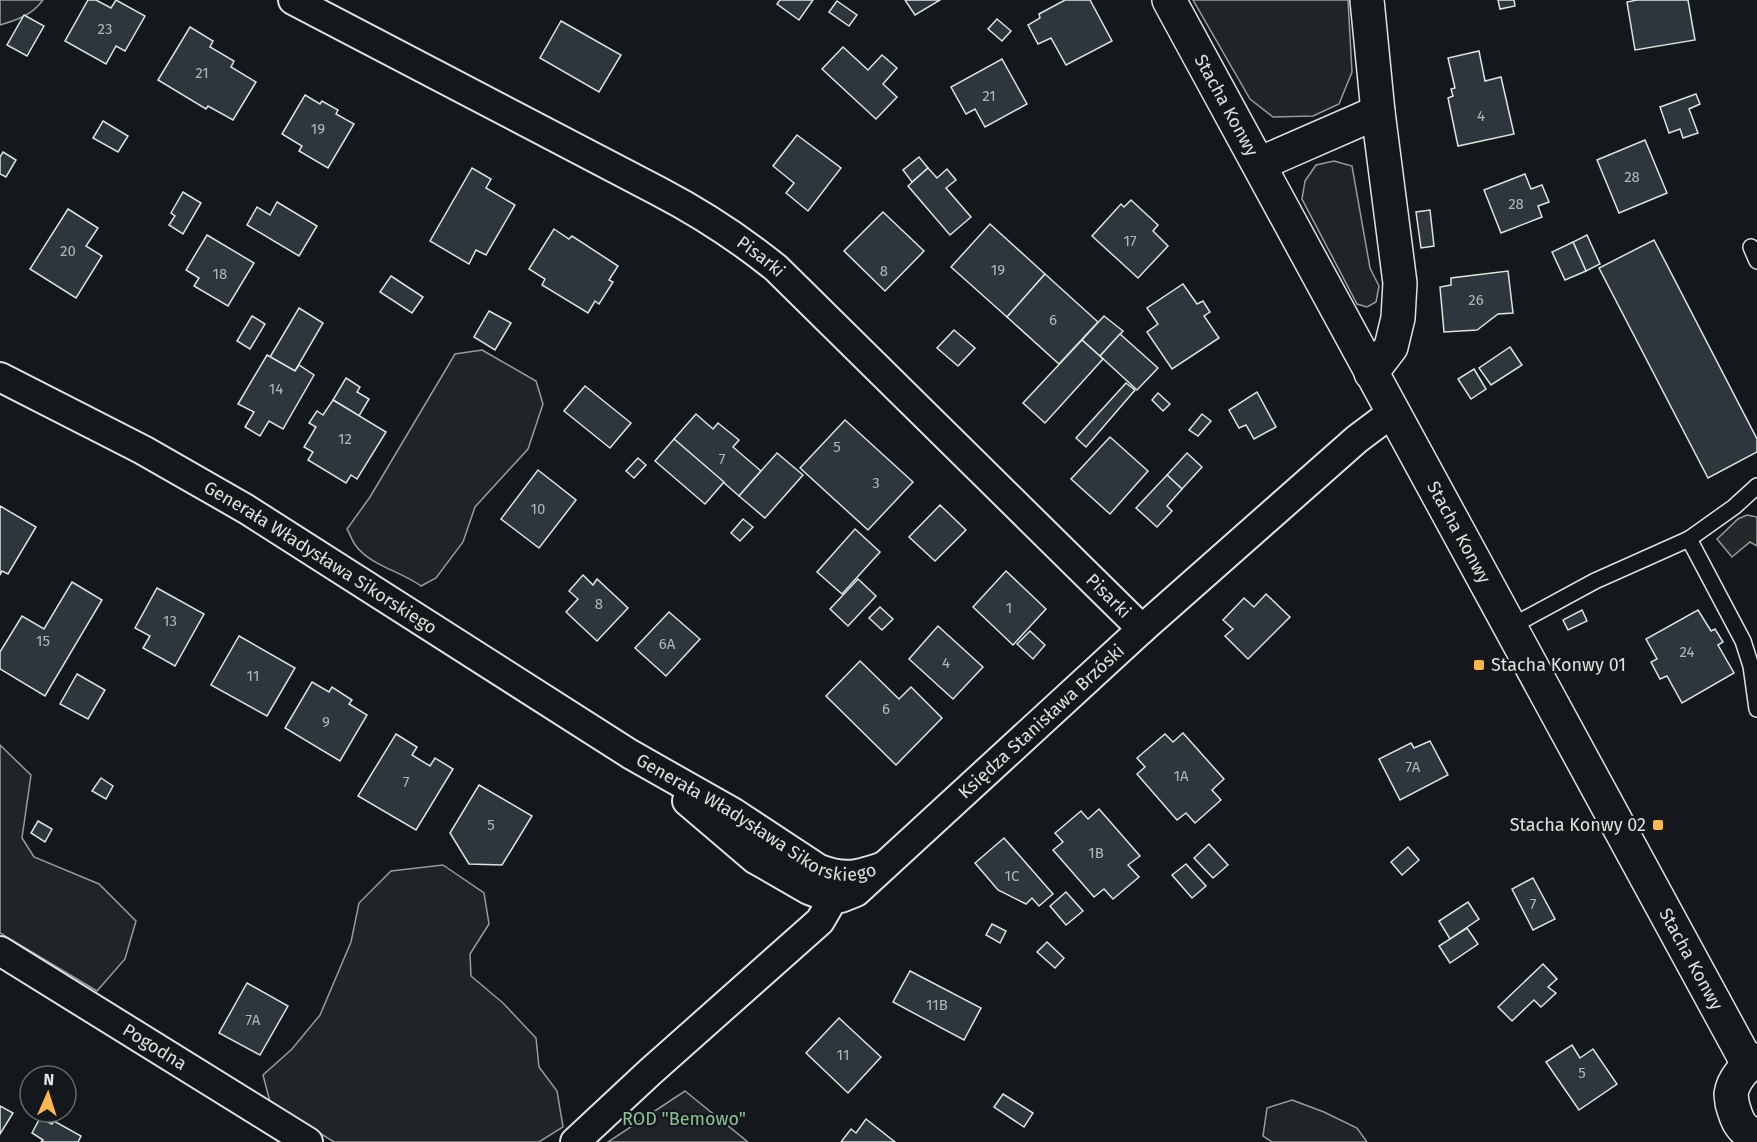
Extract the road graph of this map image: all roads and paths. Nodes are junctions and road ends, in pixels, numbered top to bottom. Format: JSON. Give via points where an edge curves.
{"nodes":[{"id":1,"x":293,"y":0,"type":"edge"},
{"id":2,"x":1169,"y":0,"type":"edge"},
{"id":3,"x":1367,"y":0,"type":"edge"},
{"id":4,"x":1378,"y":112,"type":"junction"},
{"id":5,"x":1258,"y":164,"type":"junction"},
{"id":6,"x":1371,"y":373,"type":"junction"},
{"id":7,"x":0,"y":377,"type":"edge"},
{"id":8,"x":1392,"y":412,"type":"junction"},
{"id":9,"x":1757,"y":486,"type":"edge"},
{"id":10,"x":1689,"y":539,"type":"junction"},
{"id":11,"x":1509,"y":627,"type":"junction"},
{"id":12,"x":1142,"y":629,"type":"junction"},
{"id":13,"x":1757,"y":710,"type":"edge"},
{"id":14,"x":884,"y":866,"type":"joint"},
{"id":15,"x":841,"y":888,"type":"junction"},
{"id":16,"x":0,"y":951,"type":"edge"},
{"id":17,"x":1753,"y":1062,"type":"edge"},
{"id":18,"x":1757,"y":1135,"type":"edge"},
{"id":19,"x":308,"y":1142,"type":"edge"},
{"id":20,"x":575,"y":1142,"type":"edge"}],
"edges":[{"from":1,"to":12,"type":"street","name":"Pisarki","via":[[696,211],[740,239],[785,277]]},
{"from":2,"to":5,"type":"main road","name":"Stacha Konwy"},
{"from":3,"to":4,"type":"main road"},
{"from":4,"to":5,"type":"main road"},
{"from":4,"to":6,"type":"main road","via":[[1400,283],[1391,347]]},
{"from":5,"to":6,"type":"main road","name":"Stacha Konwy"},
{"from":6,"to":8,"type":"main road","name":"Stacha Konwy"},
{"from":7,"to":15,"type":"street","name":"Generała Władysława Sikorskiego","via":[[143,450],[246,509],[630,754],[734,813]]},
{"from":8,"to":11,"type":"main road","name":"Stacha Konwy"},
{"from":8,"to":12,"type":"street","name":"Księdza Stanisława Brzóski"},
{"from":9,"to":10,"type":"lane"},
{"from":10,"to":11,"type":"lane","via":[[1595,581]]},
{"from":10,"to":13,"type":"lane","via":[[1743,641]]},
{"from":11,"to":17,"type":"main road","name":"Stacha Konwy"},
{"from":12,"to":14,"type":"street","name":"Księdza Stanisława Brzóski"},
{"from":14,"to":15,"type":"street","name":"Generała Władysława Sikorskiego","via":[[850,876]]},
{"from":15,"to":20,"type":"street","via":[[820,921]]},
{"from":16,"to":19,"type":"street","name":"Pogodna"},
{"from":17,"to":18,"type":"main road","via":[[1739,1076],[1731,1094],[1736,1120],[1749,1133]]}]}
